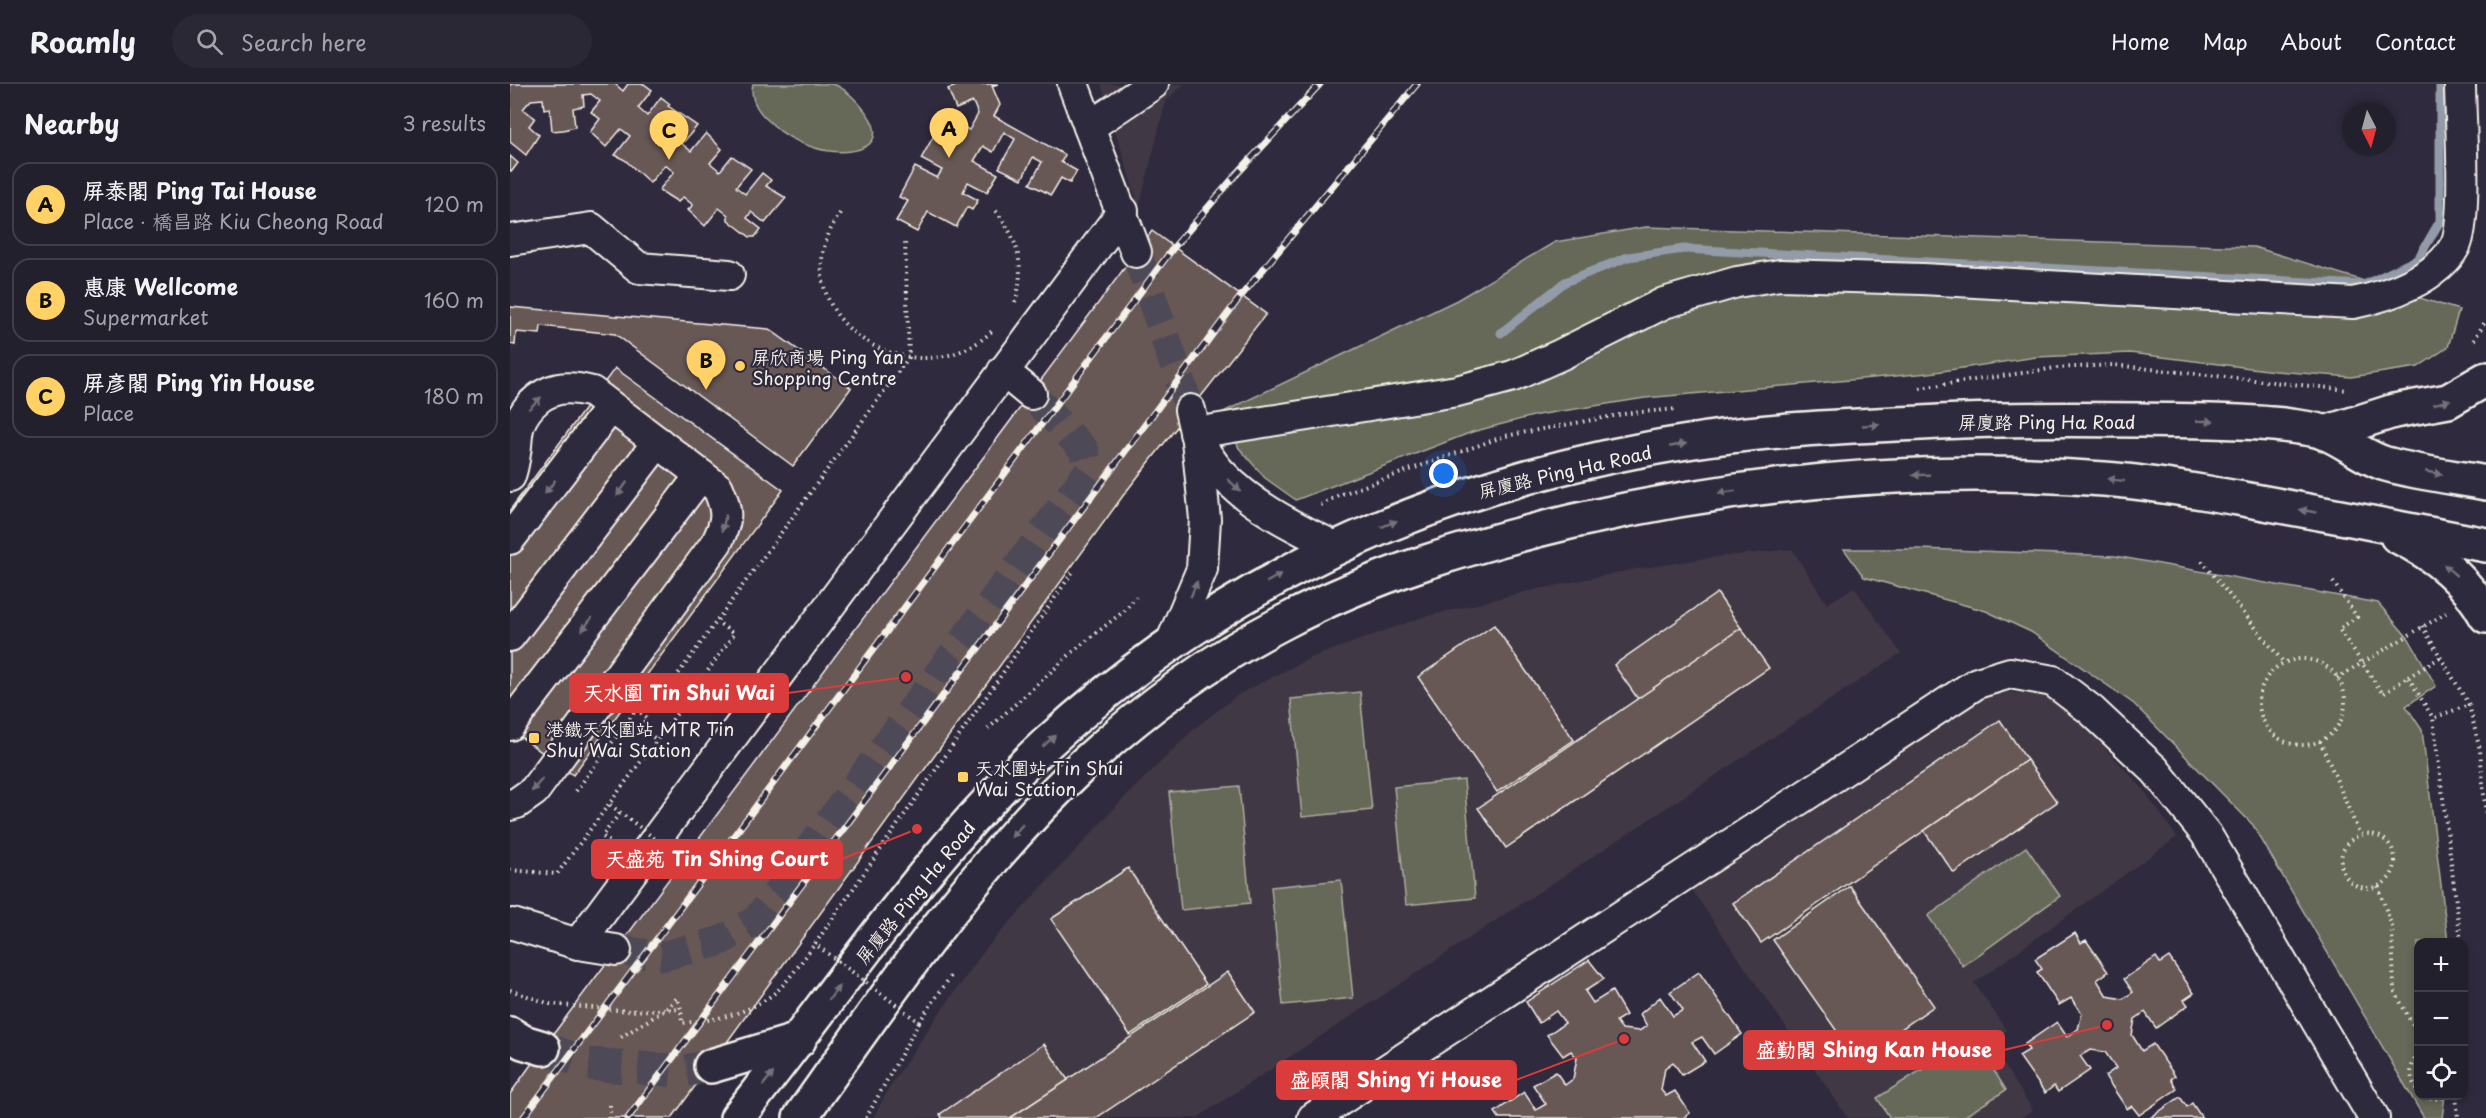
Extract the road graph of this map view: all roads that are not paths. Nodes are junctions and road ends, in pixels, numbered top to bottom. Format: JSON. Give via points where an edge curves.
{"nodes":[{"id":1,"x":1073,"y":84,"type":"edge"},
{"id":2,"x":1153,"y":84,"type":"edge"},
{"id":3,"x":2460,"y":84,"type":"edge"},
{"id":4,"x":1089,"y":127,"type":"junction"},
{"id":5,"x":1123,"y":211,"type":"junction"},
{"id":6,"x":510,"y":240,"type":"edge"},
{"id":7,"x":1136,"y":252,"type":"tunnel mouth"},
{"id":8,"x":729,"y":274,"type":"dead end"},
{"id":9,"x":1003,"y":371,"type":"junction"},
{"id":10,"x":2486,"y":379,"type":"edge"},
{"id":11,"x":1031,"y":394,"type":"tunnel mouth"},
{"id":12,"x":611,"y":407,"type":"junction"},
{"id":13,"x":1194,"y":428,"type":"junction"},
{"id":14,"x":2325,"y":433,"type":"junction"},
{"id":15,"x":658,"y":442,"type":"junction"},
{"id":16,"x":701,"y":475,"type":"junction"},
{"id":17,"x":510,"y":476,"type":"edge"},
{"id":18,"x":2486,"y":483,"type":"edge"},
{"id":19,"x":2366,"y":520,"type":"junction"},
{"id":20,"x":510,"y":539,"type":"edge"},
{"id":21,"x":2486,"y":545,"type":"edge"},
{"id":22,"x":1335,"y":547,"type":"junction"},
{"id":23,"x":2486,"y":616,"type":"edge"},
{"id":24,"x":510,"y":636,"type":"edge"},
{"id":25,"x":1171,"y":643,"type":"junction"},
{"id":26,"x":510,"y":725,"type":"edge"},
{"id":27,"x":510,"y":805,"type":"edge"},
{"id":28,"x":513,"y":924,"type":"dead end"},
{"id":29,"x":578,"y":944,"type":"junction"},
{"id":30,"x":616,"y":950,"type":"tunnel mouth"},
{"id":31,"x":915,"y":956,"type":"junction"},
{"id":32,"x":510,"y":1034,"type":"edge"},
{"id":33,"x":799,"y":1040,"type":"junction"},
{"id":34,"x":543,"y":1048,"type":"tunnel mouth"},
{"id":35,"x":711,"y":1066,"type":"tunnel mouth"},
{"id":36,"x":737,"y":1118,"type":"edge"},
{"id":37,"x":800,"y":1118,"type":"edge"},
{"id":38,"x":829,"y":1118,"type":"edge"},
{"id":39,"x":1313,"y":1118,"type":"edge"},
{"id":40,"x":2374,"y":1118,"type":"edge"}],
"edges":[{"from":1,"to":4,"type":"street"},
{"from":2,"to":4,"type":"street"},
{"from":3,"to":13,"type":"street","via":[[2462,222],[2456,245],[2443,262],[2412,285],[2376,299],[2353,303],[1780,275],[1737,282],[1664,303],[1513,376],[1457,391]]},
{"from":4,"to":5,"type":"street"},
{"from":5,"to":7,"type":"street"},
{"from":5,"to":9,"type":"street"},
{"from":6,"to":8,"type":"street","via":[[591,228],[639,268]]},
{"from":9,"to":11,"type":"street"},
{"from":9,"to":29,"type":"street"},
{"from":14,"to":10,"type":"main road","one_way":true,"via":[[2394,411],[2448,401]]},
{"from":12,"to":15,"type":"street"},
{"from":17,"to":12,"type":"street","one_way":true,"via":[[522,418],[544,394],[576,388],[592,392]]},
{"from":12,"to":20,"type":"street","one_way":true},
{"from":13,"to":22,"type":"street","one_way":true,"via":[[1220,472],[1245,495]]},
{"from":25,"to":13,"type":"street","one_way":true,"via":[[1202,570],[1205,519]]},
{"from":14,"to":18,"type":"main road","name":"屏廈路 Ping Ha Road","one_way":true,"via":[[2383,463]]},
{"from":22,"to":14,"type":"main road","name":"屏廈路 Ping Ha Road","one_way":true,"via":[[1435,506],[1539,473],[1752,434],[2014,418],[2243,422]]},
{"from":15,"to":16,"type":"street"},
{"from":15,"to":24,"type":"street","one_way":true},
{"from":16,"to":26,"type":"street","one_way":true},
{"from":16,"to":27,"type":"street","one_way":true,"via":[[718,488],[726,505],[726,525],[717,542],[534,791]]},
{"from":19,"to":21,"type":"main road"},
{"from":23,"to":19,"type":"main road","one_way":true,"via":[[2450,569],[2420,547]]},
{"from":19,"to":31,"type":"main road","one_way":true,"via":[[2109,479],[2034,474],[1930,475],[1726,491],[1523,533],[1453,553],[1352,589],[1281,623],[1164,698],[1087,761],[1024,823]]},
{"from":25,"to":22,"type":"main road","name":"屏廈路 Ping Ha Road","one_way":true,"via":[[1238,599]]},
{"from":33,"to":25,"type":"main road","name":"屏廈路 Ping Ha Road","one_way":true,"via":[[892,916],[1009,780],[1082,712]]},
{"from":28,"to":29,"type":"street"},
{"from":29,"to":30,"type":"street"},
{"from":31,"to":37,"type":"main road"},
{"from":31,"to":38,"type":"main road"},
{"from":32,"to":34,"type":"main road"},
{"from":33,"to":35,"type":"main road"},
{"from":36,"to":33,"type":"main road","name":"屏廈路 Ping Ha Road","one_way":true},
{"from":39,"to":40,"type":"street","via":[[1977,683],[2010,673],[2053,681],[2091,710],[2163,780],[2206,834]]}]}
